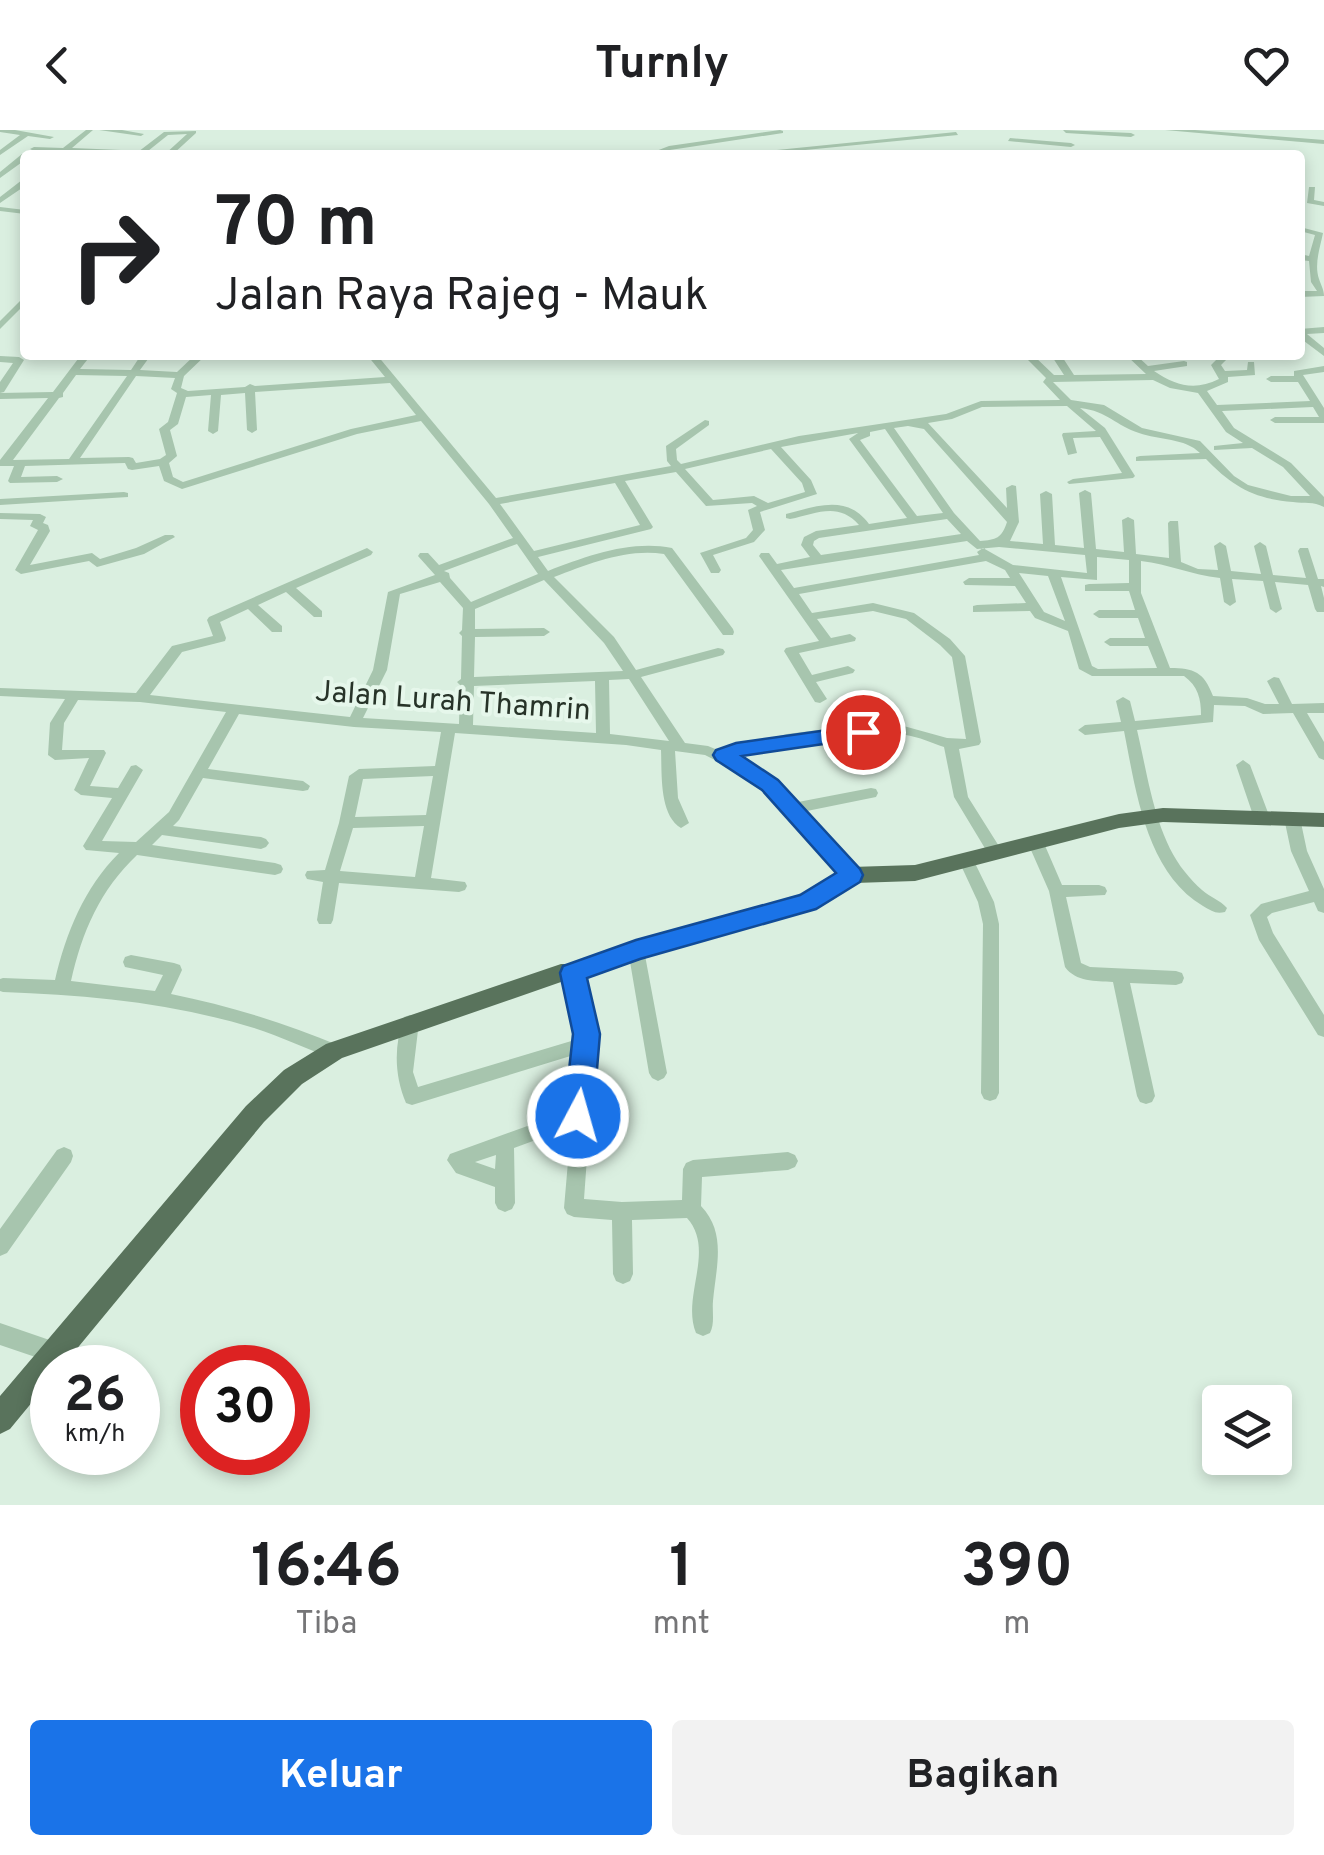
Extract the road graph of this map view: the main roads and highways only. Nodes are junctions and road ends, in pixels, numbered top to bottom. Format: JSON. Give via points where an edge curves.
{"nodes":[{"id":1,"x":1324,"y":820,"type":"edge"},
{"id":2,"x":0,"y":1419,"type":"edge"}],
"edges":[{"from":1,"to":2,"type":"main road","via":[[1148,816],[914,872],[852,875],[807,902],[561,973],[334,1051],[292,1078],[255,1114]]}]}
